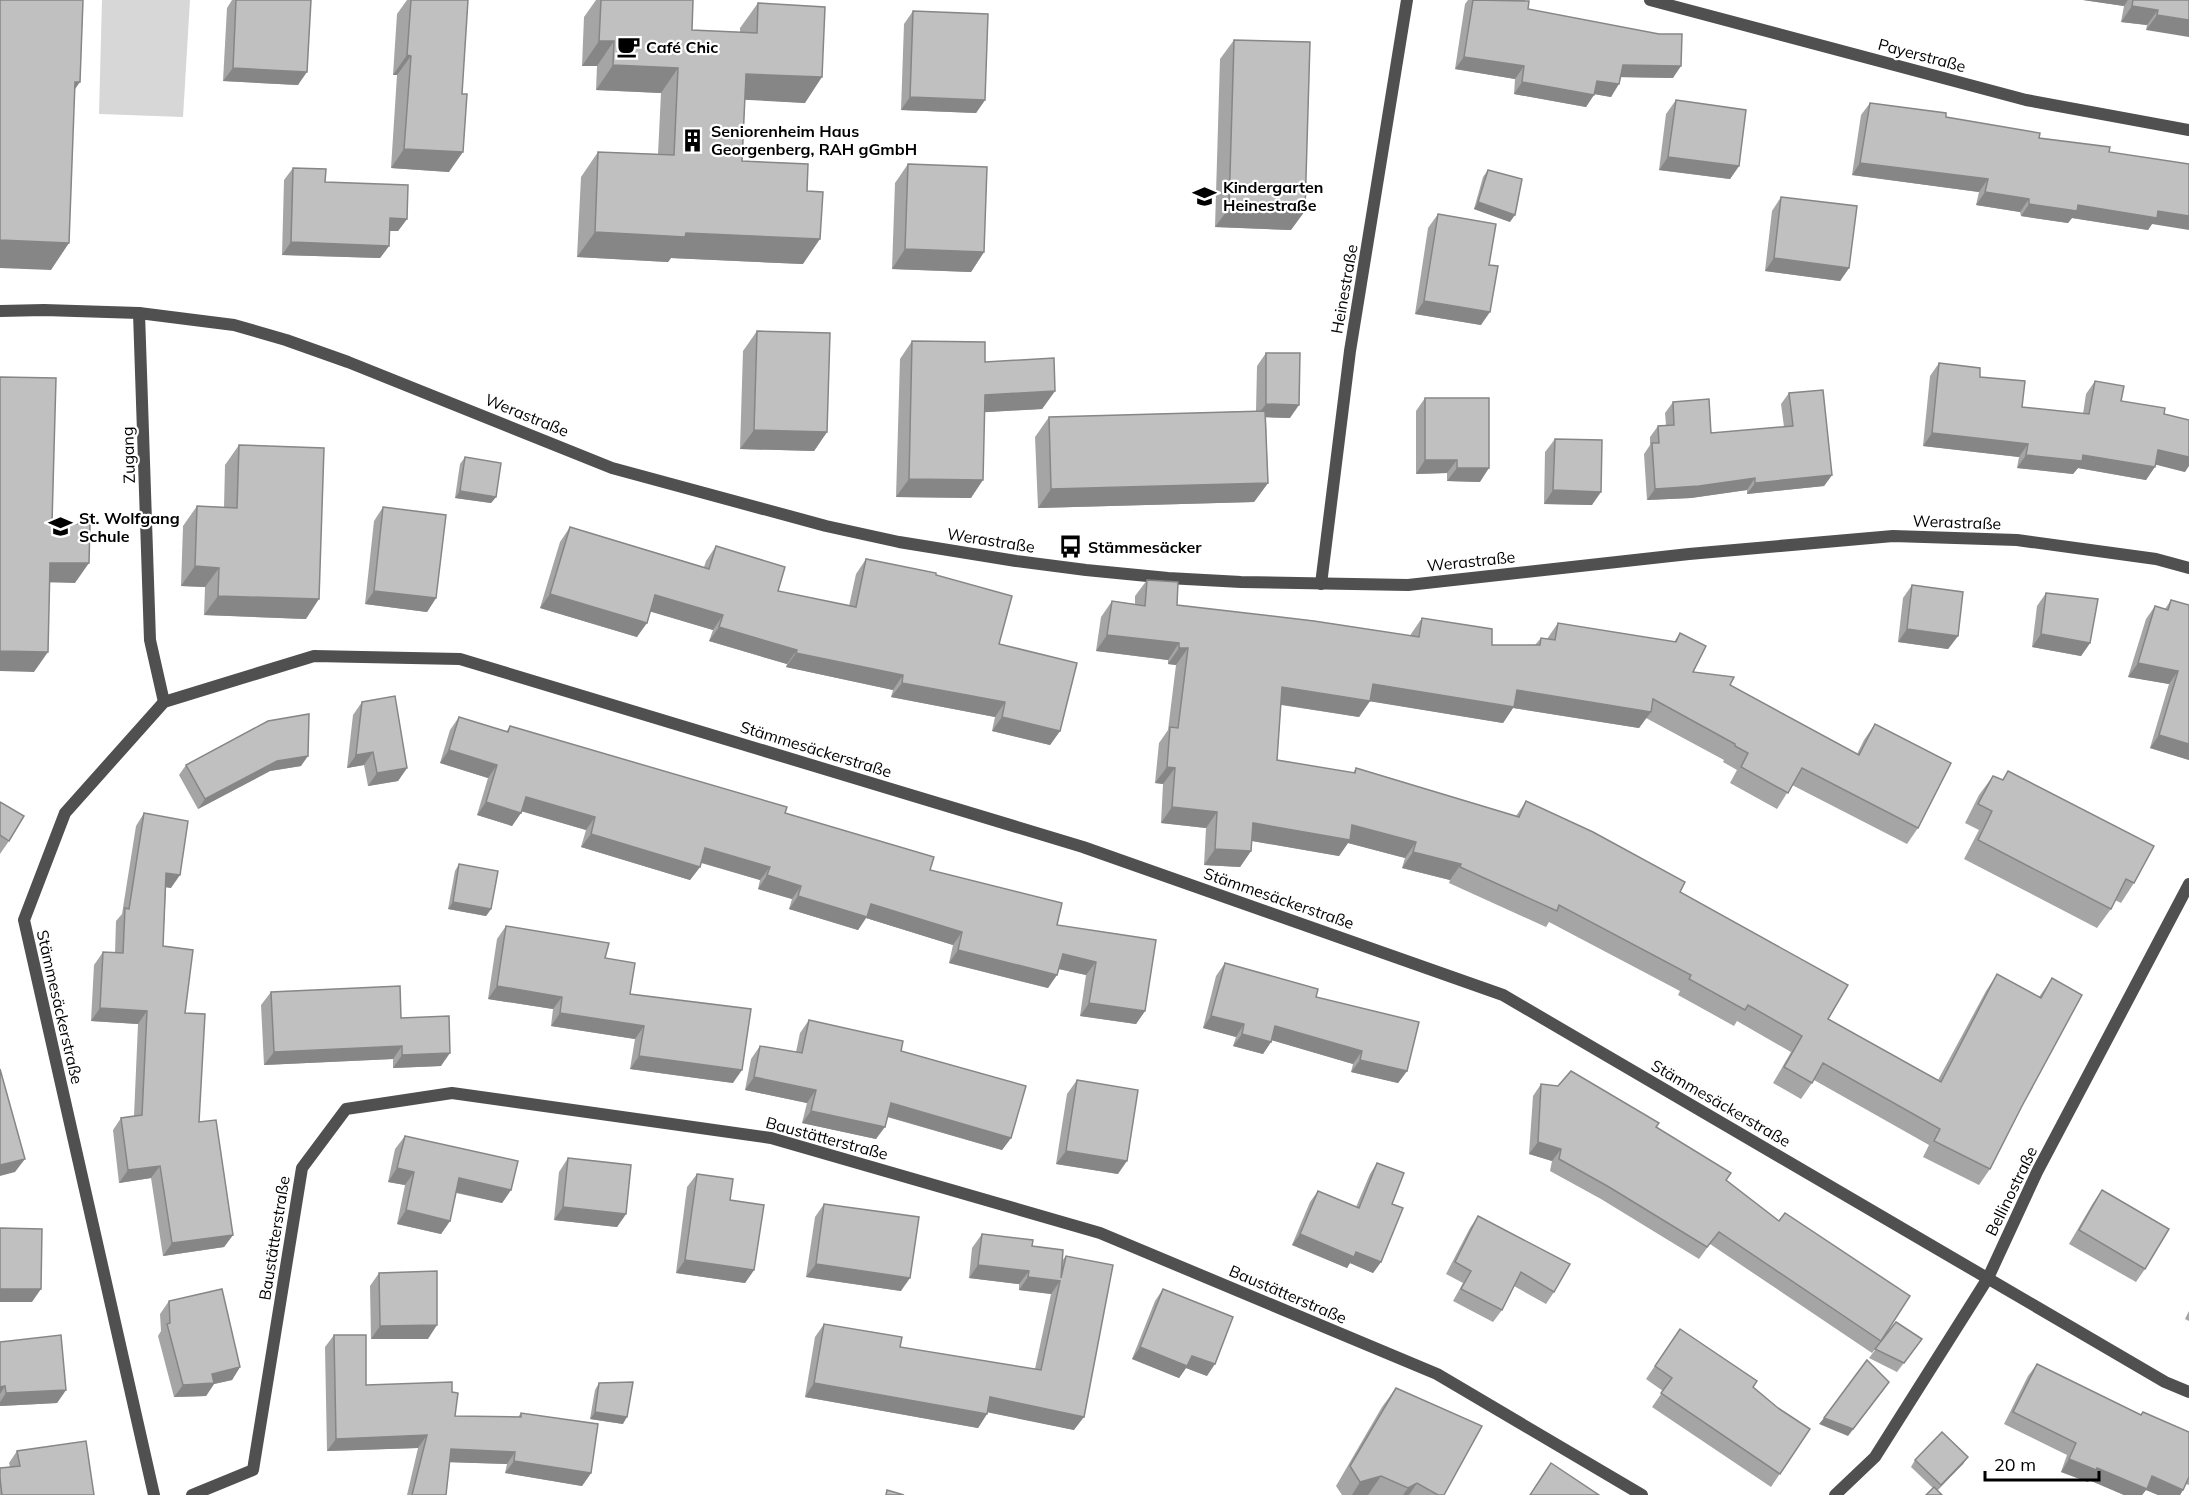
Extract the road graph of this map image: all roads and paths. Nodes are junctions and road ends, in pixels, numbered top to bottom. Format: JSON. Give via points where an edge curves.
{"nodes":[{"id":1,"x":1407,"y":0,"type":"edge"},
{"id":2,"x":1650,"y":0,"type":"edge"},
{"id":3,"x":2189,"y":130,"type":"edge"},
{"id":4,"x":0,"y":310,"type":"edge"},
{"id":5,"x":139,"y":313,"type":"junction"},
{"id":6,"x":2189,"y":568,"type":"edge"},
{"id":7,"x":1321,"y":584,"type":"junction"},
{"id":8,"x":164,"y":702,"type":"junction"},
{"id":9,"x":2189,"y":884,"type":"edge"},
{"id":10,"x":1988,"y":1278,"type":"junction"},
{"id":11,"x":2189,"y":1392,"type":"edge"},
{"id":12,"x":154,"y":1495,"type":"edge"},
{"id":13,"x":192,"y":1495,"type":"edge"},
{"id":14,"x":1642,"y":1495,"type":"edge"},
{"id":15,"x":1835,"y":1495,"type":"edge"}],
"edges":[{"from":1,"to":7,"type":"street","name":"Heinestraße","via":[[1350,351]]},
{"from":2,"to":3,"type":"street","name":"Payerstraße","via":[[2026,100]]},
{"from":4,"to":5,"type":"street","name":"Werastraße"},
{"from":5,"to":7,"type":"street","name":"Werastraße","via":[[234,325],[286,340],[612,468],[826,526],[899,542],[1086,570],[1168,578]]},
{"from":5,"to":8,"type":"street","name":"Zugang","via":[[150,640]]},
{"from":6,"to":7,"type":"street","name":"Werastraße","via":[[2156,559],[2017,540],[1893,536],[1408,585]]},
{"from":8,"to":10,"type":"street","name":"Stämmesäckerstraße","via":[[314,656],[460,659],[1083,847],[1503,995]]},
{"from":8,"to":12,"type":"street","name":"Stämmesäckerstraße","via":[[65,813],[24,920]]},
{"from":9,"to":10,"type":"street","name":"Bellinostraße","via":[[2037,1172]]},
{"from":10,"to":11,"type":"street","name":"Stämmesäckerstraße","via":[[2165,1382]]},
{"from":10,"to":15,"type":"street","name":"Bellinostraße","via":[[1875,1457]]},
{"from":13,"to":14,"type":"street","name":"Baustätterstraße","via":[[253,1470],[302,1168],[346,1109],[452,1093],[771,1138],[1100,1233],[1437,1374]]}]}
